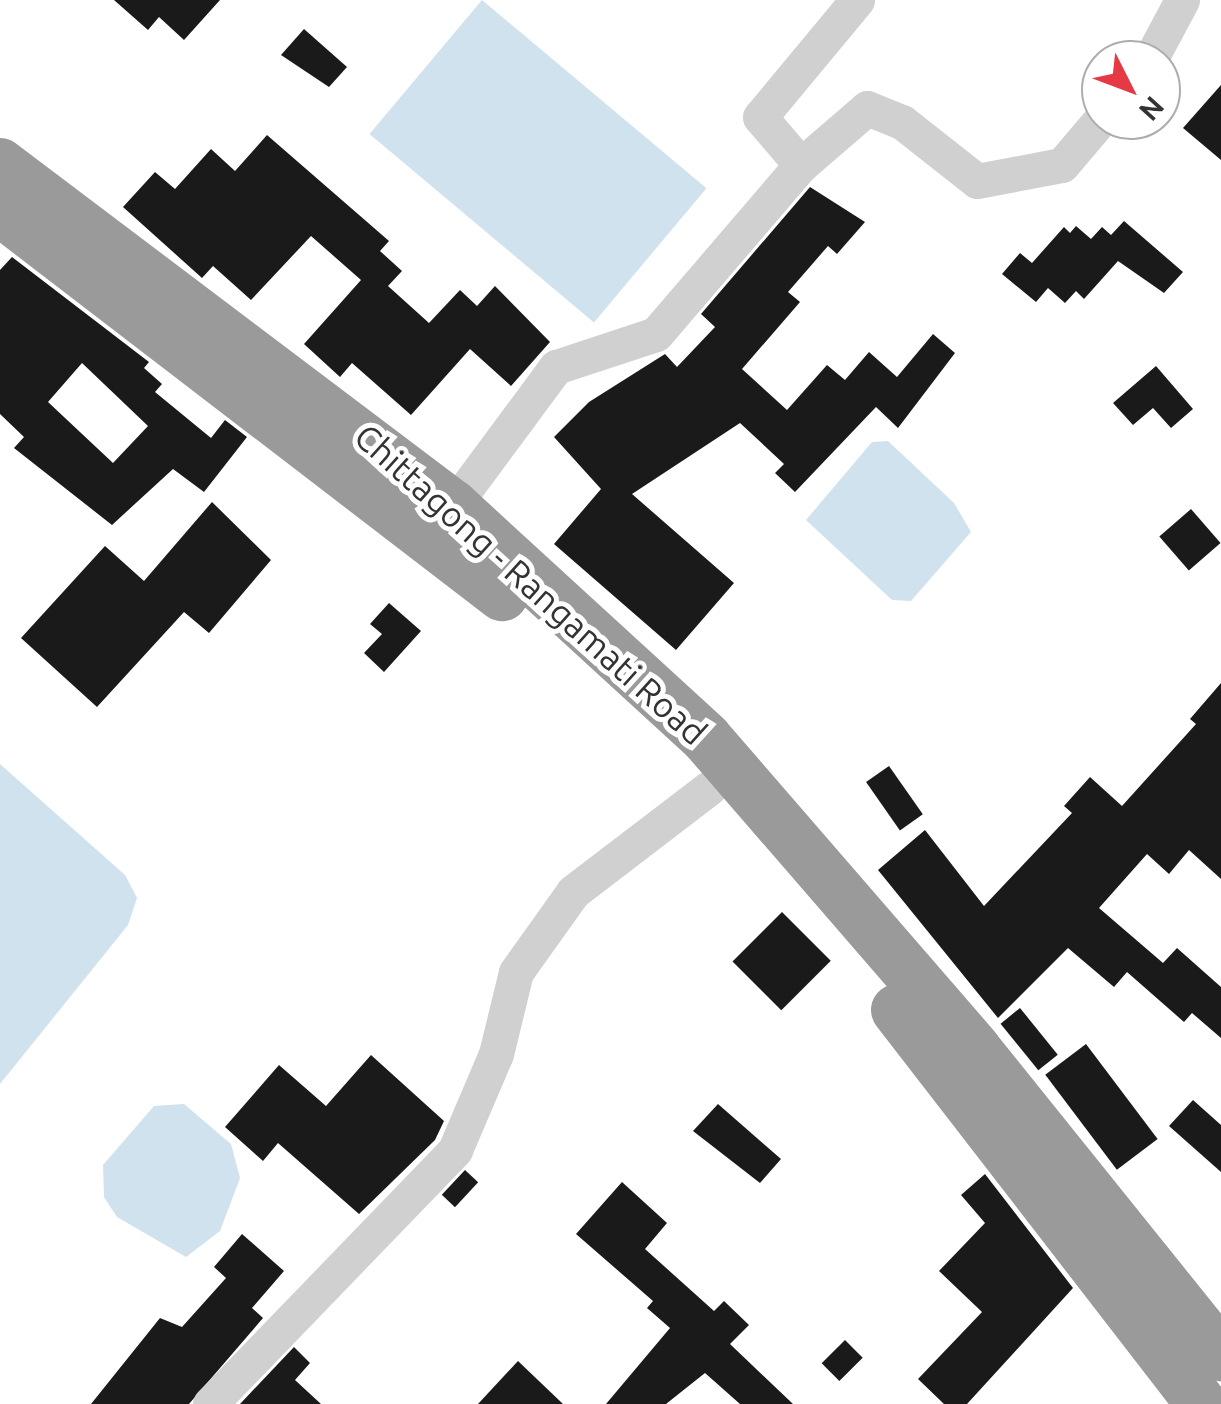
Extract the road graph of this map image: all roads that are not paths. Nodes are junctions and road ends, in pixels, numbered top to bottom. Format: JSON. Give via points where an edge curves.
{"nodes":[{"id":1,"x":857,"y":0,"type":"edge"},
{"id":2,"x":1182,"y":0,"type":"edge"},
{"id":3,"x":1161,"y":40,"type":"edge"},
{"id":4,"x":1083,"y":140,"type":"edge"},
{"id":5,"x":0,"y":164,"type":"edge"},
{"id":6,"x":802,"y":166,"type":"junction"},
{"id":7,"x":0,"y":210,"type":"edge"},
{"id":8,"x":453,"y":506,"type":"junction"},
{"id":9,"x":710,"y":788,"type":"junction"},
{"id":10,"x":1221,"y":1355,"type":"edge"},
{"id":11,"x":210,"y":1404,"type":"edge"},
{"id":12,"x":1201,"y":1404,"type":"edge"}],
"edges":[{"from":1,"to":6,"type":"street","via":[[760,117]]},
{"from":2,"to":3,"type":"street"},
{"from":4,"to":6,"type":"street","via":[[1062,165],[977,181],[902,122],[867,108]]},
{"from":5,"to":8,"type":"highway","name":"Chittagong - Rangamati Road"},
{"from":6,"to":8,"type":"street","via":[[656,334],[556,367]]},
{"from":7,"to":9,"type":"highway","name":"Chittagong - Rangamati Road","via":[[370,486],[548,633]]},
{"from":8,"to":10,"type":"highway","name":"Chittagong - Rangamati Road","via":[[617,652],[786,825]]},
{"from":9,"to":11,"type":"street","via":[[574,892],[516,972],[496,1054],[455,1150]]},
{"from":9,"to":12,"type":"highway","name":"Chittagong - Rangamati Road","via":[[913,1029]]}]}
